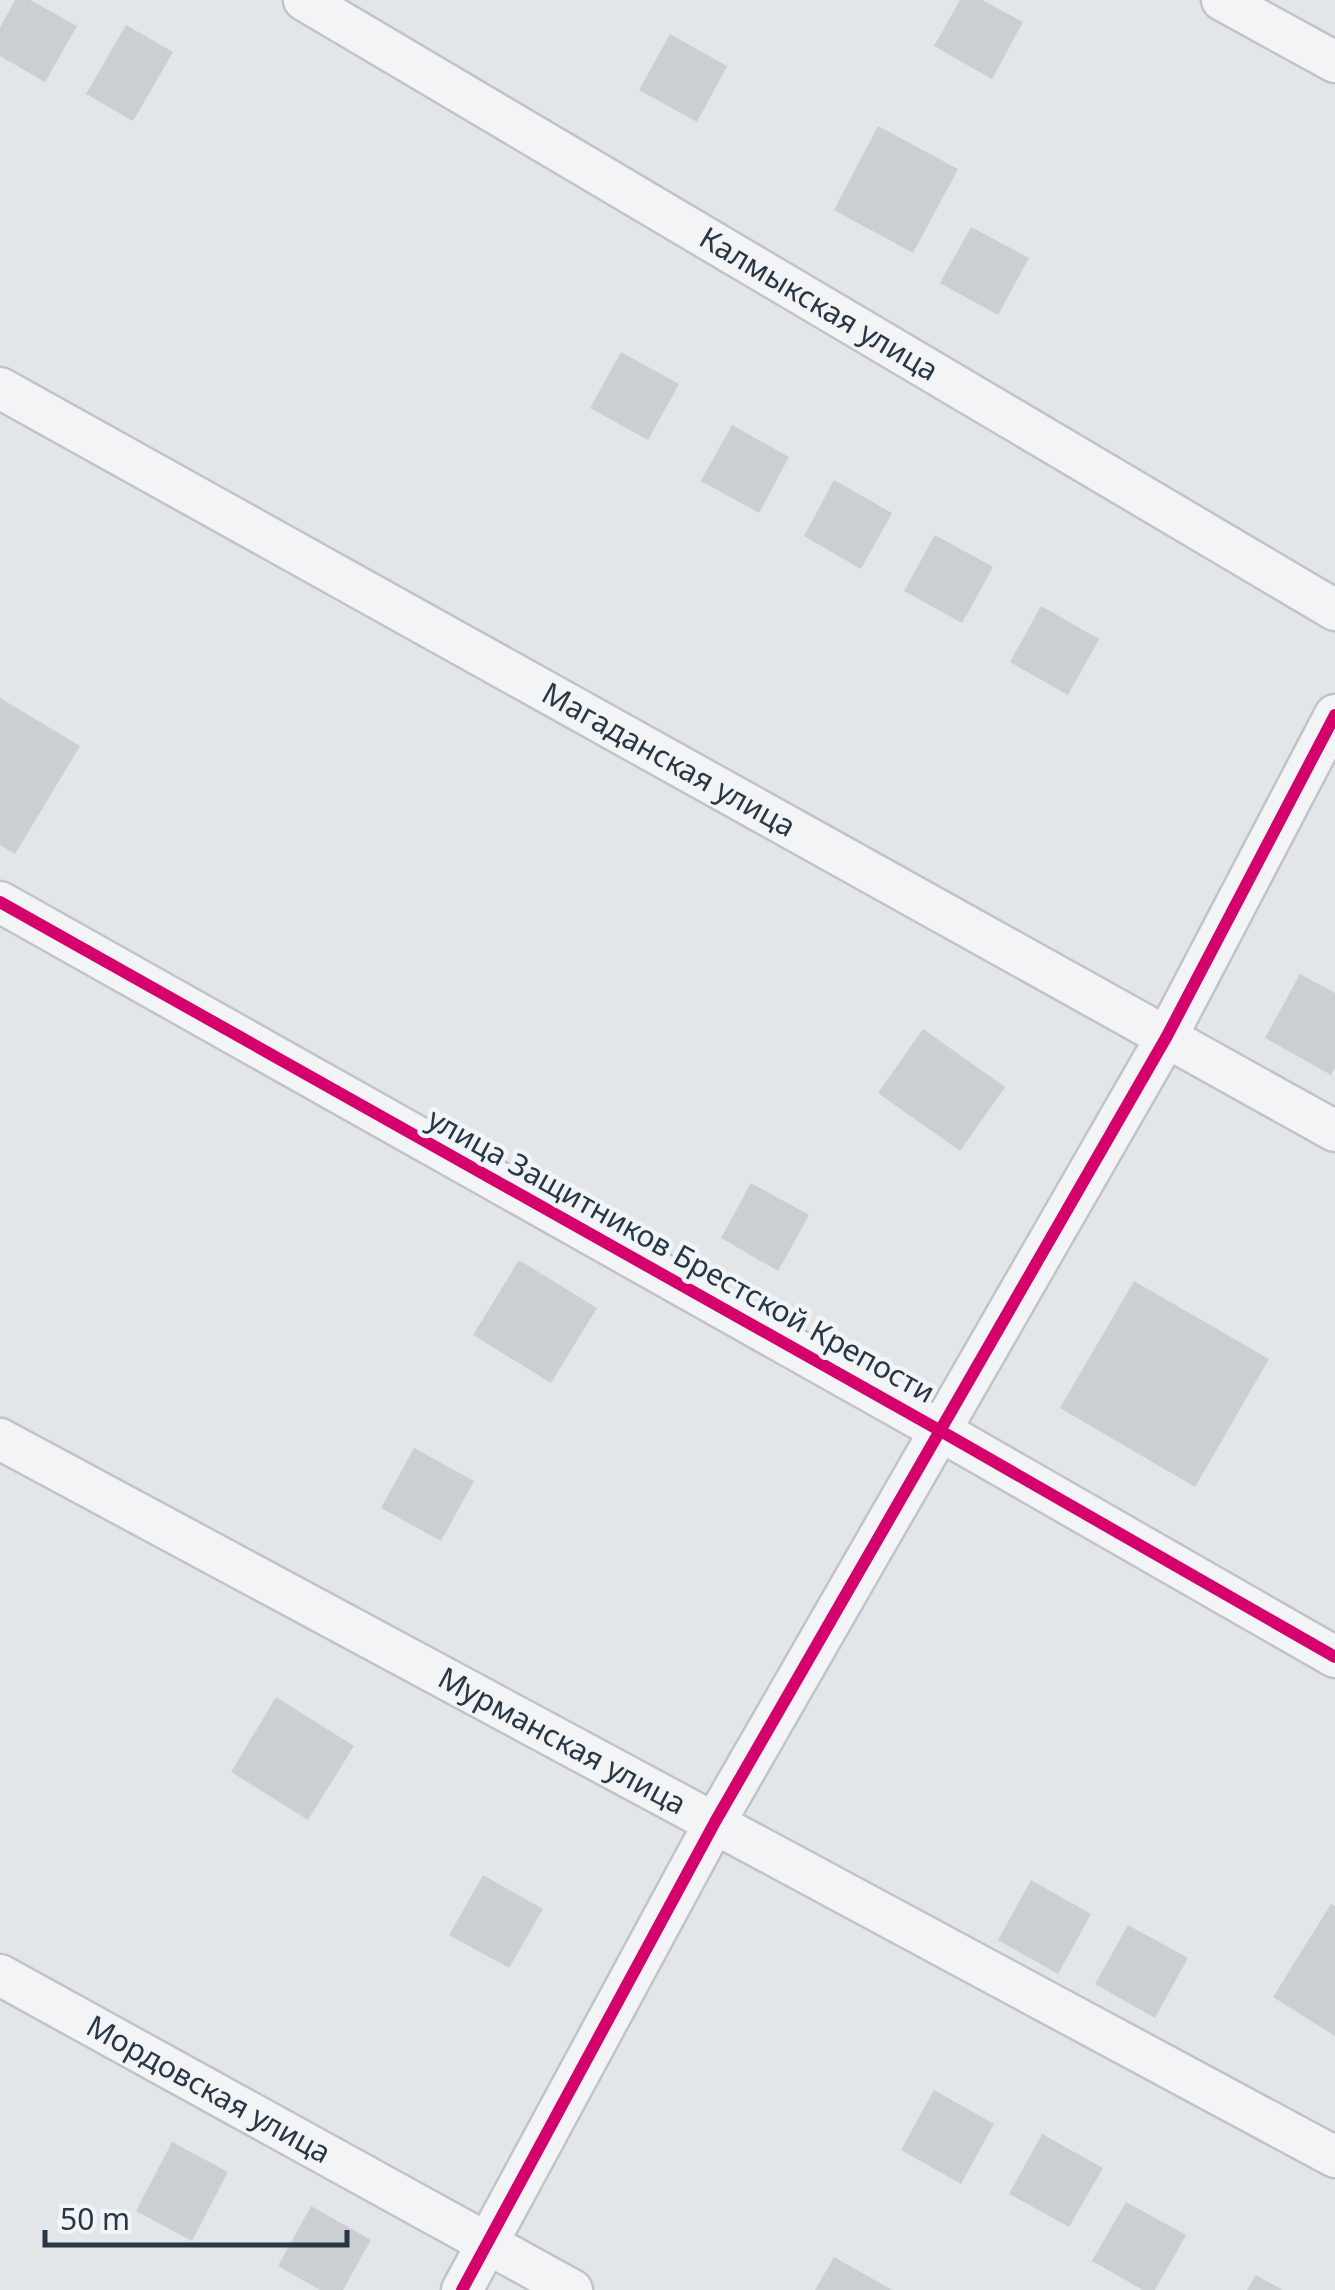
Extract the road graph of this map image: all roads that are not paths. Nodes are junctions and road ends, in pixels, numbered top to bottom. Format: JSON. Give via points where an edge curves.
{"nodes":[{"id":1,"x":304,"y":0,"type":"edge"},
{"id":2,"x":1222,"y":0,"type":"edge"},
{"id":3,"x":1335,"y":62,"type":"edge"},
{"id":4,"x":0,"y":388,"type":"edge"},
{"id":5,"x":1335,"y":610,"type":"edge"},
{"id":6,"x":1335,"y":715,"type":"edge"},
{"id":7,"x":0,"y":902,"type":"edge"},
{"id":8,"x":1167,"y":1036,"type":"junction"},
{"id":9,"x":1335,"y":1131,"type":"edge"},
{"id":10,"x":940,"y":1430,"type":"junction"},
{"id":11,"x":0,"y":1439,"type":"edge"},
{"id":12,"x":1335,"y":1657,"type":"edge"},
{"id":13,"x":714,"y":1822,"type":"junction"},
{"id":14,"x":0,"y":1975,"type":"edge"},
{"id":15,"x":1335,"y":2158,"type":"edge"},
{"id":16,"x":487,"y":2244,"type":"junction"},
{"id":17,"x":462,"y":2290,"type":"edge"},
{"id":18,"x":572,"y":2290,"type":"edge"}],
"edges":[{"from":1,"to":5,"type":"street","name":"Калмыкская улица"},
{"from":2,"to":3,"type":"street"},
{"from":4,"to":8,"type":"street","name":"Магаданская улица"},
{"from":6,"to":8,"type":"street"},
{"from":7,"to":10,"type":"street","name":"улица Защитников Брестской Крепости"},
{"from":8,"to":9,"type":"street","name":"Магаданская улица"},
{"from":8,"to":10,"type":"street"},
{"from":10,"to":12,"type":"street","name":"улица Защитников Брестской Крепости"},
{"from":10,"to":13,"type":"street"},
{"from":11,"to":13,"type":"street","name":"Мурманская улица"},
{"from":13,"to":15,"type":"street","name":"Мурманская улица"},
{"from":13,"to":16,"type":"street"},
{"from":14,"to":16,"type":"street","name":"Мордовская улица"},
{"from":16,"to":17,"type":"street"},
{"from":16,"to":18,"type":"street","name":"Мордовская улица"}]}
